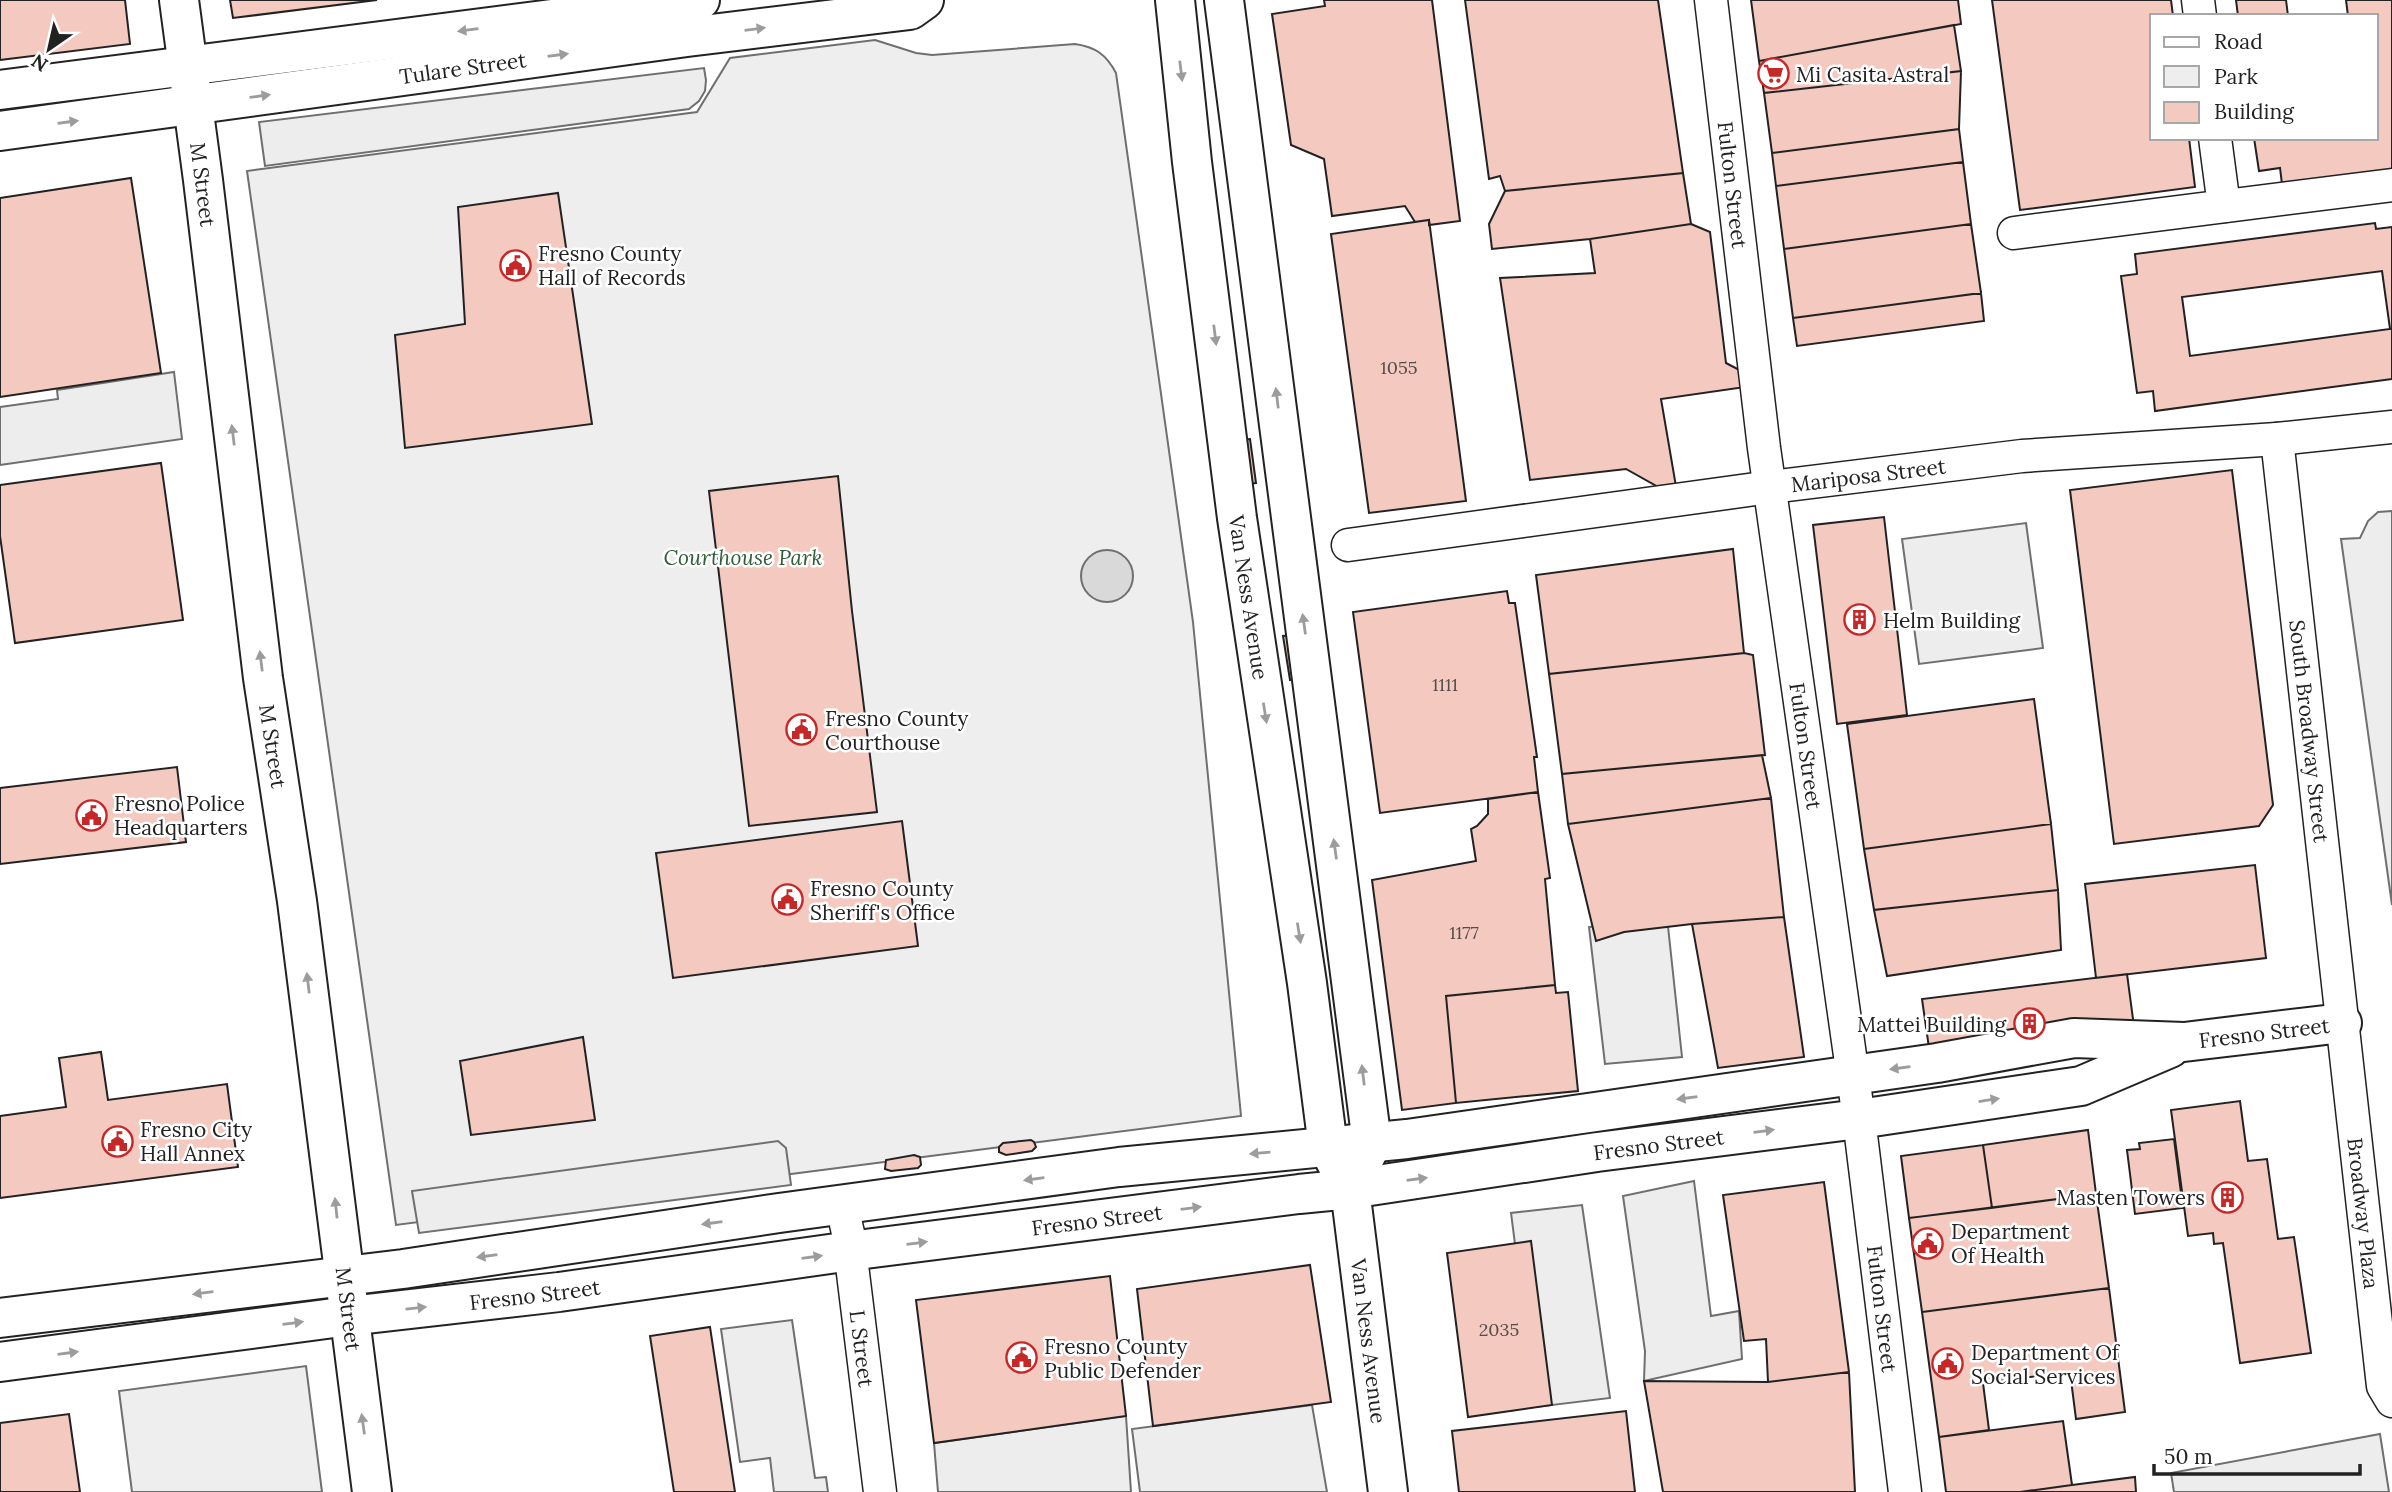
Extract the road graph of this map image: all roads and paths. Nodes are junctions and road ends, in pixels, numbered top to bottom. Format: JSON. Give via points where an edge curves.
{"nodes":[{"id":1,"x":179,"y":0,"type":"edge"},
{"id":2,"x":924,"y":0,"type":"edge"},
{"id":3,"x":1175,"y":0,"type":"edge"},
{"id":4,"x":1224,"y":0,"type":"edge"},
{"id":5,"x":1710,"y":0,"type":"edge"},
{"id":6,"x":687,"y":10,"type":"edge"},
{"id":7,"x":187,"y":66,"type":"junction"},
{"id":8,"x":0,"y":90,"type":"edge"},
{"id":9,"x":193,"y":105,"type":"junction"},
{"id":10,"x":0,"y":131,"type":"edge"},
{"id":11,"x":2216,"y":140,"type":"edge"},
{"id":12,"x":1192,"y":162,"type":"junction"},
{"id":13,"x":2392,"y":186,"type":"edge"},
{"id":14,"x":2224,"y":206,"type":"junction"},
{"id":15,"x":2014,"y":233,"type":"dead end"},
{"id":16,"x":1270,"y":343,"type":"junction"},
{"id":17,"x":2392,"y":427,"type":"edge"},
{"id":18,"x":2277,"y":439,"type":"junction"},
{"id":19,"x":1770,"y":487,"type":"junction"},
{"id":20,"x":1348,"y":545,"type":"dead end"},
{"id":21,"x":2342,"y":1023,"type":"junction"},
{"id":22,"x":2185,"y":1042,"type":"junction"},
{"id":23,"x":1852,"y":1076,"type":"junction"},
{"id":24,"x":1859,"y":1119,"type":"junction"},
{"id":25,"x":1372,"y":1143,"type":"junction"},
{"id":26,"x":1328,"y":1147,"type":"junction"},
{"id":27,"x":1350,"y":1189,"type":"junction"},
{"id":28,"x":842,"y":1206,"type":"junction"},
{"id":29,"x":779,"y":1213,"type":"junction"},
{"id":30,"x":849,"y":1252,"type":"junction"},
{"id":31,"x":344,"y":1276,"type":"junction"},
{"id":32,"x":559,"y":1292,"type":"junction"},
{"id":33,"x":349,"y":1316,"type":"junction"},
{"id":34,"x":0,"y":1318,"type":"edge"},
{"id":35,"x":0,"y":1362,"type":"edge"},
{"id":36,"x":2389,"y":1390,"type":"edge"},
{"id":37,"x":372,"y":1492,"type":"edge"},
{"id":38,"x":880,"y":1492,"type":"edge"},
{"id":39,"x":1388,"y":1492,"type":"edge"},
{"id":40,"x":1905,"y":1492,"type":"edge"}],
"edges":[{"from":1,"to":7,"type":"main road","name":"M Street"},
{"from":6,"to":2,"type":"main road","name":"Tulare Street","one_way":true,"via":[[910,10]]},
{"from":3,"to":12,"type":"main road","name":"Van Ness Avenue","one_way":true},
{"from":4,"to":16,"type":"main road"},
{"from":5,"to":19,"type":"street","name":"Fulton Street"},
{"from":6,"to":7,"type":"main road","name":"Tulare Street","one_way":true},
{"from":9,"to":6,"type":"main road","name":"Tulare Street","one_way":true},
{"from":7,"to":8,"type":"main road","name":"Tulare Street"},
{"from":7,"to":9,"type":"main road","name":"M Street"},
{"from":10,"to":9,"type":"main road","name":"Tulare Street","one_way":true},
{"from":31,"to":9,"type":"main road","name":"M Street","one_way":true,"via":[[297,901],[263,678]]},
{"from":11,"to":14,"type":"street"},
{"from":12,"to":16,"type":"main road","via":[[1232,260],[1238,316],[1244,327]]},
{"from":12,"to":26,"type":"main road","name":"Van Ness Avenue","one_way":true,"via":[[1251,621]]},
{"from":13,"to":14,"type":"street"},
{"from":14,"to":15,"type":"street"},
{"from":25,"to":16,"type":"main road","one_way":true},
{"from":17,"to":18,"type":"street","name":"Mariposa Street"},
{"from":18,"to":19,"type":"street","name":"Mariposa Street","via":[[2022,456]]},
{"from":18,"to":21,"type":"street","name":"South Broadway Street"},
{"from":19,"to":20,"type":"street","name":"Mariposa Street"},
{"from":19,"to":23,"type":"street","name":"Fulton Street"},
{"from":21,"to":22,"type":"main road","name":"Fresno Street"},
{"from":21,"to":36,"type":"street","name":"Broadway Plaza"},
{"from":22,"to":23,"type":"main road","name":"Fresno Street","one_way":true,"via":[[2074,1038]]},
{"from":24,"to":22,"type":"main road","name":"Fresno Street","one_way":true,"via":[[2081,1086]]},
{"from":23,"to":24,"type":"street","name":"Fulton Street"},
{"from":23,"to":25,"type":"main road","name":"Fresno Street","one_way":true},
{"from":27,"to":24,"type":"main road","name":"Fresno Street","one_way":true},
{"from":24,"to":40,"type":"street","name":"Fulton Street"},
{"from":25,"to":26,"type":"main road","name":"Fresno Street"},
{"from":25,"to":27,"type":"main road"},
{"from":26,"to":27,"type":"main road","name":"Van Ness Avenue"},
{"from":26,"to":28,"type":"main road","name":"Fresno Street","one_way":true,"via":[[1119,1167]]},
{"from":30,"to":27,"type":"main road","name":"Fresno Street","one_way":true},
{"from":27,"to":39,"type":"main road","name":"Van Ness Avenue"},
{"from":28,"to":29,"type":"main road","name":"Fresno Street"},
{"from":28,"to":30,"type":"street","name":"L Street"},
{"from":29,"to":31,"type":"main road","name":"Fresno Street","one_way":true},
{"from":29,"to":32,"type":"main road","via":[[771,1237],[762,1243],[609,1268]]},
{"from":32,"to":30,"type":"main road","name":"Fresno Street","one_way":true},
{"from":30,"to":38,"type":"street","name":"L Street"},
{"from":31,"to":33,"type":"main road","name":"M Street"},
{"from":31,"to":34,"type":"main road","name":"Fresno Street","one_way":true},
{"from":33,"to":32,"type":"main road","name":"Fresno Street","one_way":true},
{"from":35,"to":33,"type":"main road","name":"Fresno Street","one_way":true},
{"from":37,"to":33,"type":"main road","name":"M Street","one_way":true}]}
